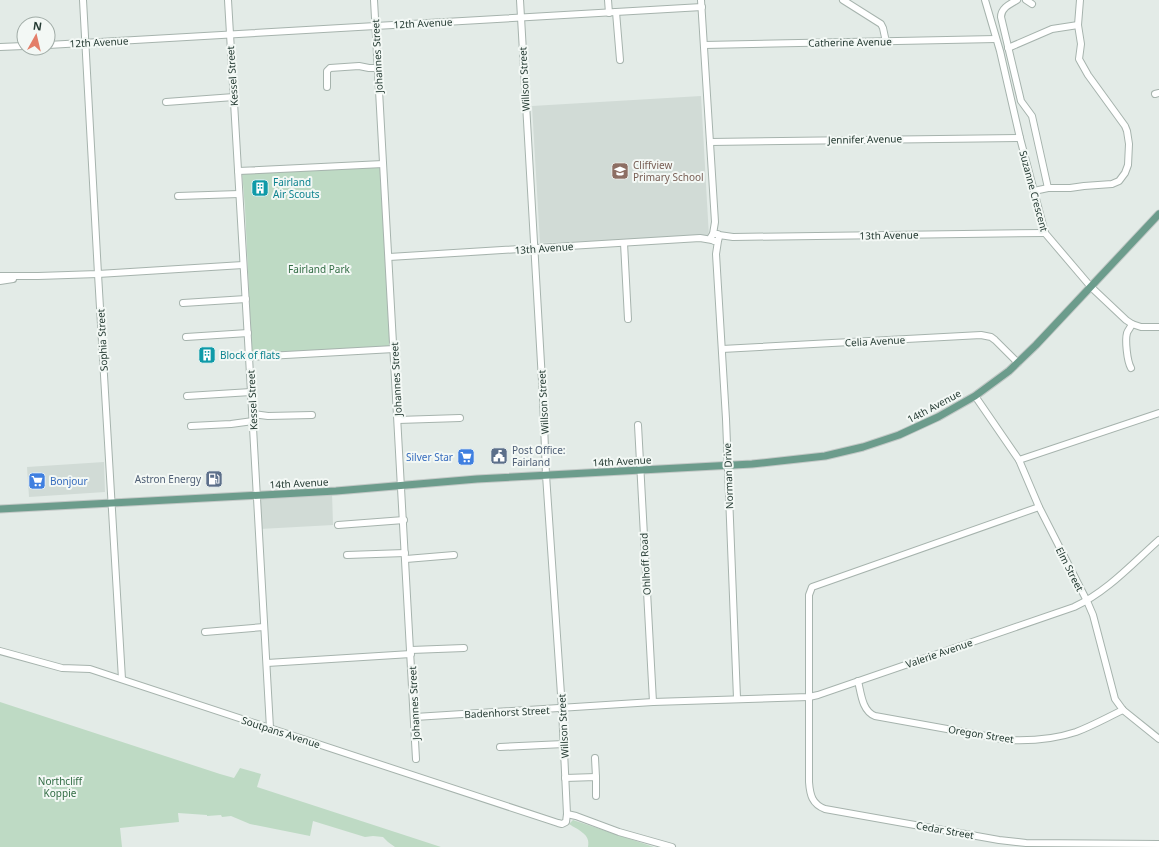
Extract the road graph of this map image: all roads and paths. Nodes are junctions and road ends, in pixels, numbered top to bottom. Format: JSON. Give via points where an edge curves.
{"nodes":[{"id":1,"x":83,"y":0,"type":"edge"},
{"id":2,"x":228,"y":0,"type":"edge"},
{"id":3,"x":374,"y":0,"type":"edge"},
{"id":4,"x":520,"y":0,"type":"edge"},
{"id":5,"x":608,"y":0,"type":"edge"},
{"id":6,"x":702,"y":0,"type":"edge"},
{"id":7,"x":843,"y":0,"type":"edge"},
{"id":8,"x":985,"y":0,"type":"edge"},
{"id":9,"x":1017,"y":0,"type":"edge"},
{"id":10,"x":1026,"y":0,"type":"edge"},
{"id":11,"x":1080,"y":0,"type":"edge"},
{"id":12,"x":1032,"y":4,"type":"dead end"},
{"id":13,"x":702,"y":7,"type":"junction"},
{"id":14,"x":616,"y":12,"type":"junction"},
{"id":15,"x":609,"y":13,"type":"junction"},
{"id":16,"x":520,"y":18,"type":"junction"},
{"id":17,"x":1078,"y":25,"type":"junction"},
{"id":18,"x":375,"y":26,"type":"junction"},
{"id":19,"x":230,"y":34,"type":"junction"},
{"id":20,"x":996,"y":39,"type":"junction"},
{"id":21,"x":886,"y":42,"type":"junction"},
{"id":22,"x":86,"y":43,"type":"junction"},
{"id":23,"x":56,"y":45,"type":"edge"},
{"id":24,"x":704,"y":45,"type":"junction"},
{"id":25,"x":16,"y":46,"type":"edge"},
{"id":26,"x":0,"y":47,"type":"edge"},
{"id":27,"x":1008,"y":48,"type":"junction"},
{"id":28,"x":620,"y":60,"type":"dead end"},
{"id":29,"x":378,"y":68,"type":"junction"},
{"id":30,"x":327,"y":87,"type":"dead end"},
{"id":31,"x":234,"y":98,"type":"junction"},
{"id":32,"x":166,"y":102,"type":"dead end"},
{"id":33,"x":1025,"y":107,"type":"junction"},
{"id":34,"x":1013,"y":109,"type":"junction"},
{"id":35,"x":1020,"y":138,"type":"junction"},
{"id":36,"x":710,"y":142,"type":"junction"},
{"id":37,"x":383,"y":164,"type":"junction"},
{"id":38,"x":238,"y":171,"type":"junction"},
{"id":39,"x":1048,"y":188,"type":"junction"},
{"id":40,"x":1034,"y":191,"type":"junction"},
{"id":41,"x":239,"y":194,"type":"junction"},
{"id":42,"x":178,"y":196,"type":"dead end"},
{"id":43,"x":1159,"y":214,"type":"edge"},
{"id":44,"x":1045,"y":234,"type":"junction"},
{"id":45,"x":715,"y":237,"type":"junction"},
{"id":46,"x":624,"y":243,"type":"junction"},
{"id":47,"x":534,"y":248,"type":"junction"},
{"id":48,"x":389,"y":257,"type":"junction"},
{"id":49,"x":244,"y":265,"type":"junction"},
{"id":50,"x":98,"y":274,"type":"junction"},
{"id":51,"x":0,"y":276,"type":"edge"},
{"id":52,"x":38,"y":276,"type":"junction"},
{"id":53,"x":0,"y":281,"type":"edge"},
{"id":54,"x":1090,"y":287,"type":"junction"},
{"id":55,"x":246,"y":299,"type":"junction"},
{"id":56,"x":183,"y":303,"type":"dead end"},
{"id":57,"x":628,"y":319,"type":"dead end"},
{"id":58,"x":1132,"y":324,"type":"junction"},
{"id":59,"x":1159,"y":327,"type":"edge"},
{"id":60,"x":248,"y":333,"type":"junction"},
{"id":61,"x":186,"y":337,"type":"dead end"},
{"id":62,"x":394,"y":349,"type":"junction"},
{"id":63,"x":722,"y":349,"type":"junction"},
{"id":64,"x":250,"y":357,"type":"junction"},
{"id":65,"x":1018,"y":363,"type":"junction"},
{"id":66,"x":1132,"y":368,"type":"dead end"},
{"id":67,"x":251,"y":392,"type":"junction"},
{"id":68,"x":187,"y":396,"type":"dead end"},
{"id":69,"x":974,"y":396,"type":"junction"},
{"id":70,"x":1159,"y":413,"type":"edge"},
{"id":71,"x":312,"y":415,"type":"dead end"},
{"id":72,"x":253,"y":418,"type":"junction"},
{"id":73,"x":460,"y":418,"type":"dead end"},
{"id":74,"x":398,"y":420,"type":"junction"},
{"id":75,"x":638,"y":425,"type":"dead end"},
{"id":76,"x":191,"y":426,"type":"dead end"},
{"id":77,"x":1019,"y":460,"type":"junction"},
{"id":78,"x":728,"y":464,"type":"junction"},
{"id":79,"x":640,"y":470,"type":"junction"},
{"id":80,"x":546,"y":475,"type":"junction"},
{"id":81,"x":402,"y":486,"type":"junction"},
{"id":82,"x":256,"y":496,"type":"junction"},
{"id":83,"x":111,"y":504,"type":"junction"},
{"id":84,"x":1039,"y":507,"type":"junction"},
{"id":85,"x":0,"y":509,"type":"edge"},
{"id":86,"x":404,"y":520,"type":"junction"},
{"id":87,"x":338,"y":525,"type":"dead end"},
{"id":88,"x":1159,"y":540,"type":"edge"},
{"id":89,"x":454,"y":555,"type":"dead end"},
{"id":90,"x":347,"y":556,"type":"dead end"},
{"id":91,"x":406,"y":556,"type":"junction"},
{"id":92,"x":1087,"y":601,"type":"junction"},
{"id":93,"x":264,"y":627,"type":"junction"},
{"id":94,"x":205,"y":632,"type":"dead end"},
{"id":95,"x":464,"y":648,"type":"dead end"},
{"id":96,"x":0,"y":651,"type":"edge"},
{"id":97,"x":411,"y":652,"type":"junction"},
{"id":98,"x":266,"y":663,"type":"junction"},
{"id":99,"x":122,"y":679,"type":"junction"},
{"id":100,"x":858,"y":681,"type":"junction"},
{"id":101,"x":809,"y":697,"type":"junction"},
{"id":102,"x":737,"y":698,"type":"junction"},
{"id":103,"x":695,"y":700,"type":"joint"},
{"id":104,"x":653,"y":702,"type":"junction"},
{"id":105,"x":562,"y":709,"type":"junction"},
{"id":106,"x":1123,"y":710,"type":"junction"},
{"id":107,"x":415,"y":717,"type":"junction"},
{"id":108,"x":270,"y":728,"type":"junction"},
{"id":109,"x":1159,"y":740,"type":"edge"},
{"id":110,"x":564,"y":744,"type":"junction"},
{"id":111,"x":500,"y":747,"type":"dead end"},
{"id":112,"x":595,"y":758,"type":"dead end"},
{"id":113,"x":416,"y":759,"type":"dead end"},
{"id":114,"x":596,"y":776,"type":"junction"},
{"id":115,"x":565,"y":778,"type":"junction"},
{"id":116,"x":596,"y":796,"type":"dead end"},
{"id":117,"x":567,"y":814,"type":"junction"},
{"id":118,"x":1159,"y":844,"type":"edge"},
{"id":119,"x":672,"y":847,"type":"edge"}],
"edges":[{"from":1,"to":22,"type":"street","name":"Sophia Street"},
{"from":2,"to":19,"type":"street","name":"Kessel Street"},
{"from":3,"to":18,"type":"street","name":"Johannes Street"},
{"from":4,"to":16,"type":"street","name":"Willson Street"},
{"from":5,"to":15,"type":"street"},
{"from":6,"to":13,"type":"street","name":"Norman Drive"},
{"from":7,"to":21,"type":"street","via":[[881,24]]},
{"from":8,"to":20,"type":"street","name":"Suzanne Crescent"},
{"from":9,"to":27,"type":"street","via":[[1004,8],[1001,14]]},
{"from":10,"to":12,"type":"street"},
{"from":11,"to":17,"type":"street"},
{"from":13,"to":14,"type":"street","name":"12th Avenue"},
{"from":13,"to":24,"type":"street","name":"Norman Drive"},
{"from":14,"to":15,"type":"street","name":"12th Avenue"},
{"from":14,"to":28,"type":"street"},
{"from":15,"to":16,"type":"street","name":"12th Avenue"},
{"from":16,"to":18,"type":"street","name":"12th Avenue"},
{"from":16,"to":47,"type":"street","name":"Willson Street"},
{"from":17,"to":27,"type":"street","via":[[1052,29]]},
{"from":17,"to":39,"type":"street","via":[[1081,38],[1079,59],[1127,131],[1128,165],[1117,183]]},
{"from":18,"to":19,"type":"street","name":"12th Avenue"},
{"from":18,"to":29,"type":"street","name":"Johannes Street"},
{"from":19,"to":22,"type":"street","name":"12th Avenue"},
{"from":19,"to":31,"type":"street","name":"Kessel Street"},
{"from":20,"to":21,"type":"street","name":"Catherine Avenue"},
{"from":20,"to":34,"type":"street","name":"Suzanne Crescent"},
{"from":21,"to":24,"type":"street","name":"Catherine Avenue"},
{"from":22,"to":23,"type":"street","name":"12th Avenue"},
{"from":22,"to":50,"type":"street","name":"Sophia Street"},
{"from":24,"to":36,"type":"street","name":"Norman Drive"},
{"from":25,"to":26,"type":"street"},
{"from":27,"to":33,"type":"street","via":[[1021,101]]},
{"from":29,"to":30,"type":"street","via":[[330,68],[327,71]]},
{"from":29,"to":37,"type":"street","name":"Johannes Street"},
{"from":31,"to":32,"type":"street"},
{"from":31,"to":38,"type":"street","name":"Kessel Street"},
{"from":33,"to":34,"type":"street"},
{"from":33,"to":39,"type":"street","via":[[1032,116]]},
{"from":34,"to":35,"type":"street","name":"Suzanne Crescent"},
{"from":35,"to":36,"type":"street","name":"Jennifer Avenue"},
{"from":35,"to":40,"type":"street","name":"Suzanne Crescent"},
{"from":36,"to":45,"type":"street","name":"Norman Drive"},
{"from":37,"to":38,"type":"street"},
{"from":37,"to":48,"type":"street","name":"Johannes Street"},
{"from":38,"to":41,"type":"street","name":"Kessel Street"},
{"from":39,"to":40,"type":"street"},
{"from":40,"to":44,"type":"street","name":"Suzanne Crescent"},
{"from":41,"to":42,"type":"street"},
{"from":41,"to":49,"type":"street","name":"Kessel Street"},
{"from":43,"to":54,"type":"main road","name":"14th Avenue"},
{"from":44,"to":45,"type":"street","name":"13th Avenue"},
{"from":44,"to":54,"type":"street","name":"Suzanne Crescent"},
{"from":45,"to":46,"type":"street","name":"13th Avenue"},
{"from":45,"to":63,"type":"street","name":"Norman Drive"},
{"from":46,"to":47,"type":"street","name":"13th Avenue"},
{"from":46,"to":57,"type":"street"},
{"from":47,"to":48,"type":"street","name":"13th Avenue"},
{"from":47,"to":80,"type":"street","name":"Willson Street"},
{"from":48,"to":62,"type":"street","name":"Johannes Street"},
{"from":49,"to":50,"type":"street"},
{"from":49,"to":55,"type":"street","name":"Kessel Street"},
{"from":50,"to":52,"type":"street"},
{"from":50,"to":83,"type":"street","name":"Sophia Street"},
{"from":51,"to":52,"type":"street"},
{"from":52,"to":53,"type":"street"},
{"from":54,"to":58,"type":"street","name":"Suzanne Crescent"},
{"from":54,"to":65,"type":"main road","name":"14th Avenue"},
{"from":55,"to":56,"type":"street"},
{"from":55,"to":60,"type":"street","name":"Kessel Street"},
{"from":58,"to":59,"type":"street"},
{"from":58,"to":66,"type":"street","via":[[1127,335],[1128,360]]},
{"from":60,"to":61,"type":"street"},
{"from":60,"to":64,"type":"street","name":"Kessel Street"},
{"from":62,"to":64,"type":"street"},
{"from":62,"to":74,"type":"street","name":"Johannes Street"},
{"from":63,"to":65,"type":"street","name":"Celia Avenue","via":[[981,335],[995,340]]},
{"from":63,"to":78,"type":"street","name":"Norman Drive"},
{"from":64,"to":67,"type":"street","name":"Kessel Street"},
{"from":65,"to":69,"type":"main road","name":"14th Avenue"},
{"from":67,"to":68,"type":"street"},
{"from":67,"to":72,"type":"street","name":"Kessel Street"},
{"from":69,"to":77,"type":"street","name":"Elm Street"},
{"from":69,"to":78,"type":"main road","name":"14th Avenue","via":[[914,429],[863,447],[804,459]]},
{"from":70,"to":77,"type":"street"},
{"from":71,"to":72,"type":"street"},
{"from":72,"to":76,"type":"street","via":[[231,424]]},
{"from":72,"to":82,"type":"street","name":"Kessel Street"},
{"from":73,"to":74,"type":"street"},
{"from":74,"to":81,"type":"street","name":"Johannes Street"},
{"from":75,"to":79,"type":"street","name":"Ohlhoff Road"},
{"from":77,"to":84,"type":"street","name":"Elm Street"},
{"from":78,"to":79,"type":"main road","name":"14th Avenue"},
{"from":78,"to":102,"type":"street","name":"Norman Drive"},
{"from":79,"to":80,"type":"main road","name":"14th Avenue"},
{"from":79,"to":104,"type":"street","name":"Ohlhoff Road"},
{"from":80,"to":81,"type":"main road","name":"14th Avenue"},
{"from":80,"to":105,"type":"street","name":"Willson Street"},
{"from":81,"to":82,"type":"main road","name":"14th Avenue"},
{"from":81,"to":86,"type":"street","name":"Johannes Street"},
{"from":82,"to":83,"type":"main road","name":"14th Avenue"},
{"from":82,"to":93,"type":"street","name":"Kessel Street"},
{"from":83,"to":85,"type":"main road","name":"14th Avenue"},
{"from":83,"to":99,"type":"street","name":"Sophia Street"},
{"from":84,"to":92,"type":"street","name":"Elm Street"},
{"from":84,"to":101,"type":"street","name":"Cedar Street","via":[[811,588]]},
{"from":86,"to":87,"type":"street"},
{"from":86,"to":91,"type":"street","name":"Johannes Street"},
{"from":88,"to":92,"type":"street","name":"Valerie Avenue"},
{"from":89,"to":91,"type":"street"},
{"from":90,"to":91,"type":"street"},
{"from":91,"to":97,"type":"street","name":"Johannes Street"},
{"from":92,"to":100,"type":"street","name":"Valerie Avenue"},
{"from":92,"to":106,"type":"street","name":"Elm Street","via":[[1113,693]]},
{"from":93,"to":94,"type":"street"},
{"from":93,"to":98,"type":"street","name":"Kessel Street"},
{"from":95,"to":97,"type":"street"},
{"from":96,"to":99,"type":"street","name":"Soutpans Avenue","via":[[62,668],[90,668]]},
{"from":97,"to":98,"type":"street"},
{"from":97,"to":107,"type":"street","name":"Johannes Street"},
{"from":98,"to":108,"type":"street","name":"Kessel Street"},
{"from":99,"to":108,"type":"street","name":"Soutpans Avenue"},
{"from":100,"to":101,"type":"street","name":"Valerie Avenue"},
{"from":100,"to":106,"type":"street","name":"Oregon Street","via":[[866,709],[875,716],[1008,740],[1065,735]]},
{"from":101,"to":102,"type":"street","name":"Valerie Avenue"},
{"from":101,"to":118,"type":"street","name":"Cedar Street","via":[[810,795],[814,802],[825,809],[999,840],[1034,843]]},
{"from":102,"to":103,"type":"street","name":"Valerie Avenue"},
{"from":103,"to":104,"type":"street","name":"Badenhorst Street"},
{"from":104,"to":105,"type":"street","name":"Badenhorst Street"},
{"from":105,"to":107,"type":"street","name":"Badenhorst Street"},
{"from":105,"to":110,"type":"street","name":"Willson Street"},
{"from":106,"to":109,"type":"street","name":"Elm Street"},
{"from":107,"to":113,"type":"street","name":"Johannes Street"},
{"from":108,"to":117,"type":"street","name":"Soutpans Avenue","via":[[560,824],[566,822]]},
{"from":110,"to":111,"type":"street"},
{"from":110,"to":115,"type":"street","name":"Willson Street"},
{"from":112,"to":114,"type":"street"},
{"from":114,"to":115,"type":"street"},
{"from":114,"to":116,"type":"street"},
{"from":115,"to":117,"type":"street","name":"Willson Street"},
{"from":117,"to":119,"type":"street"}]}
